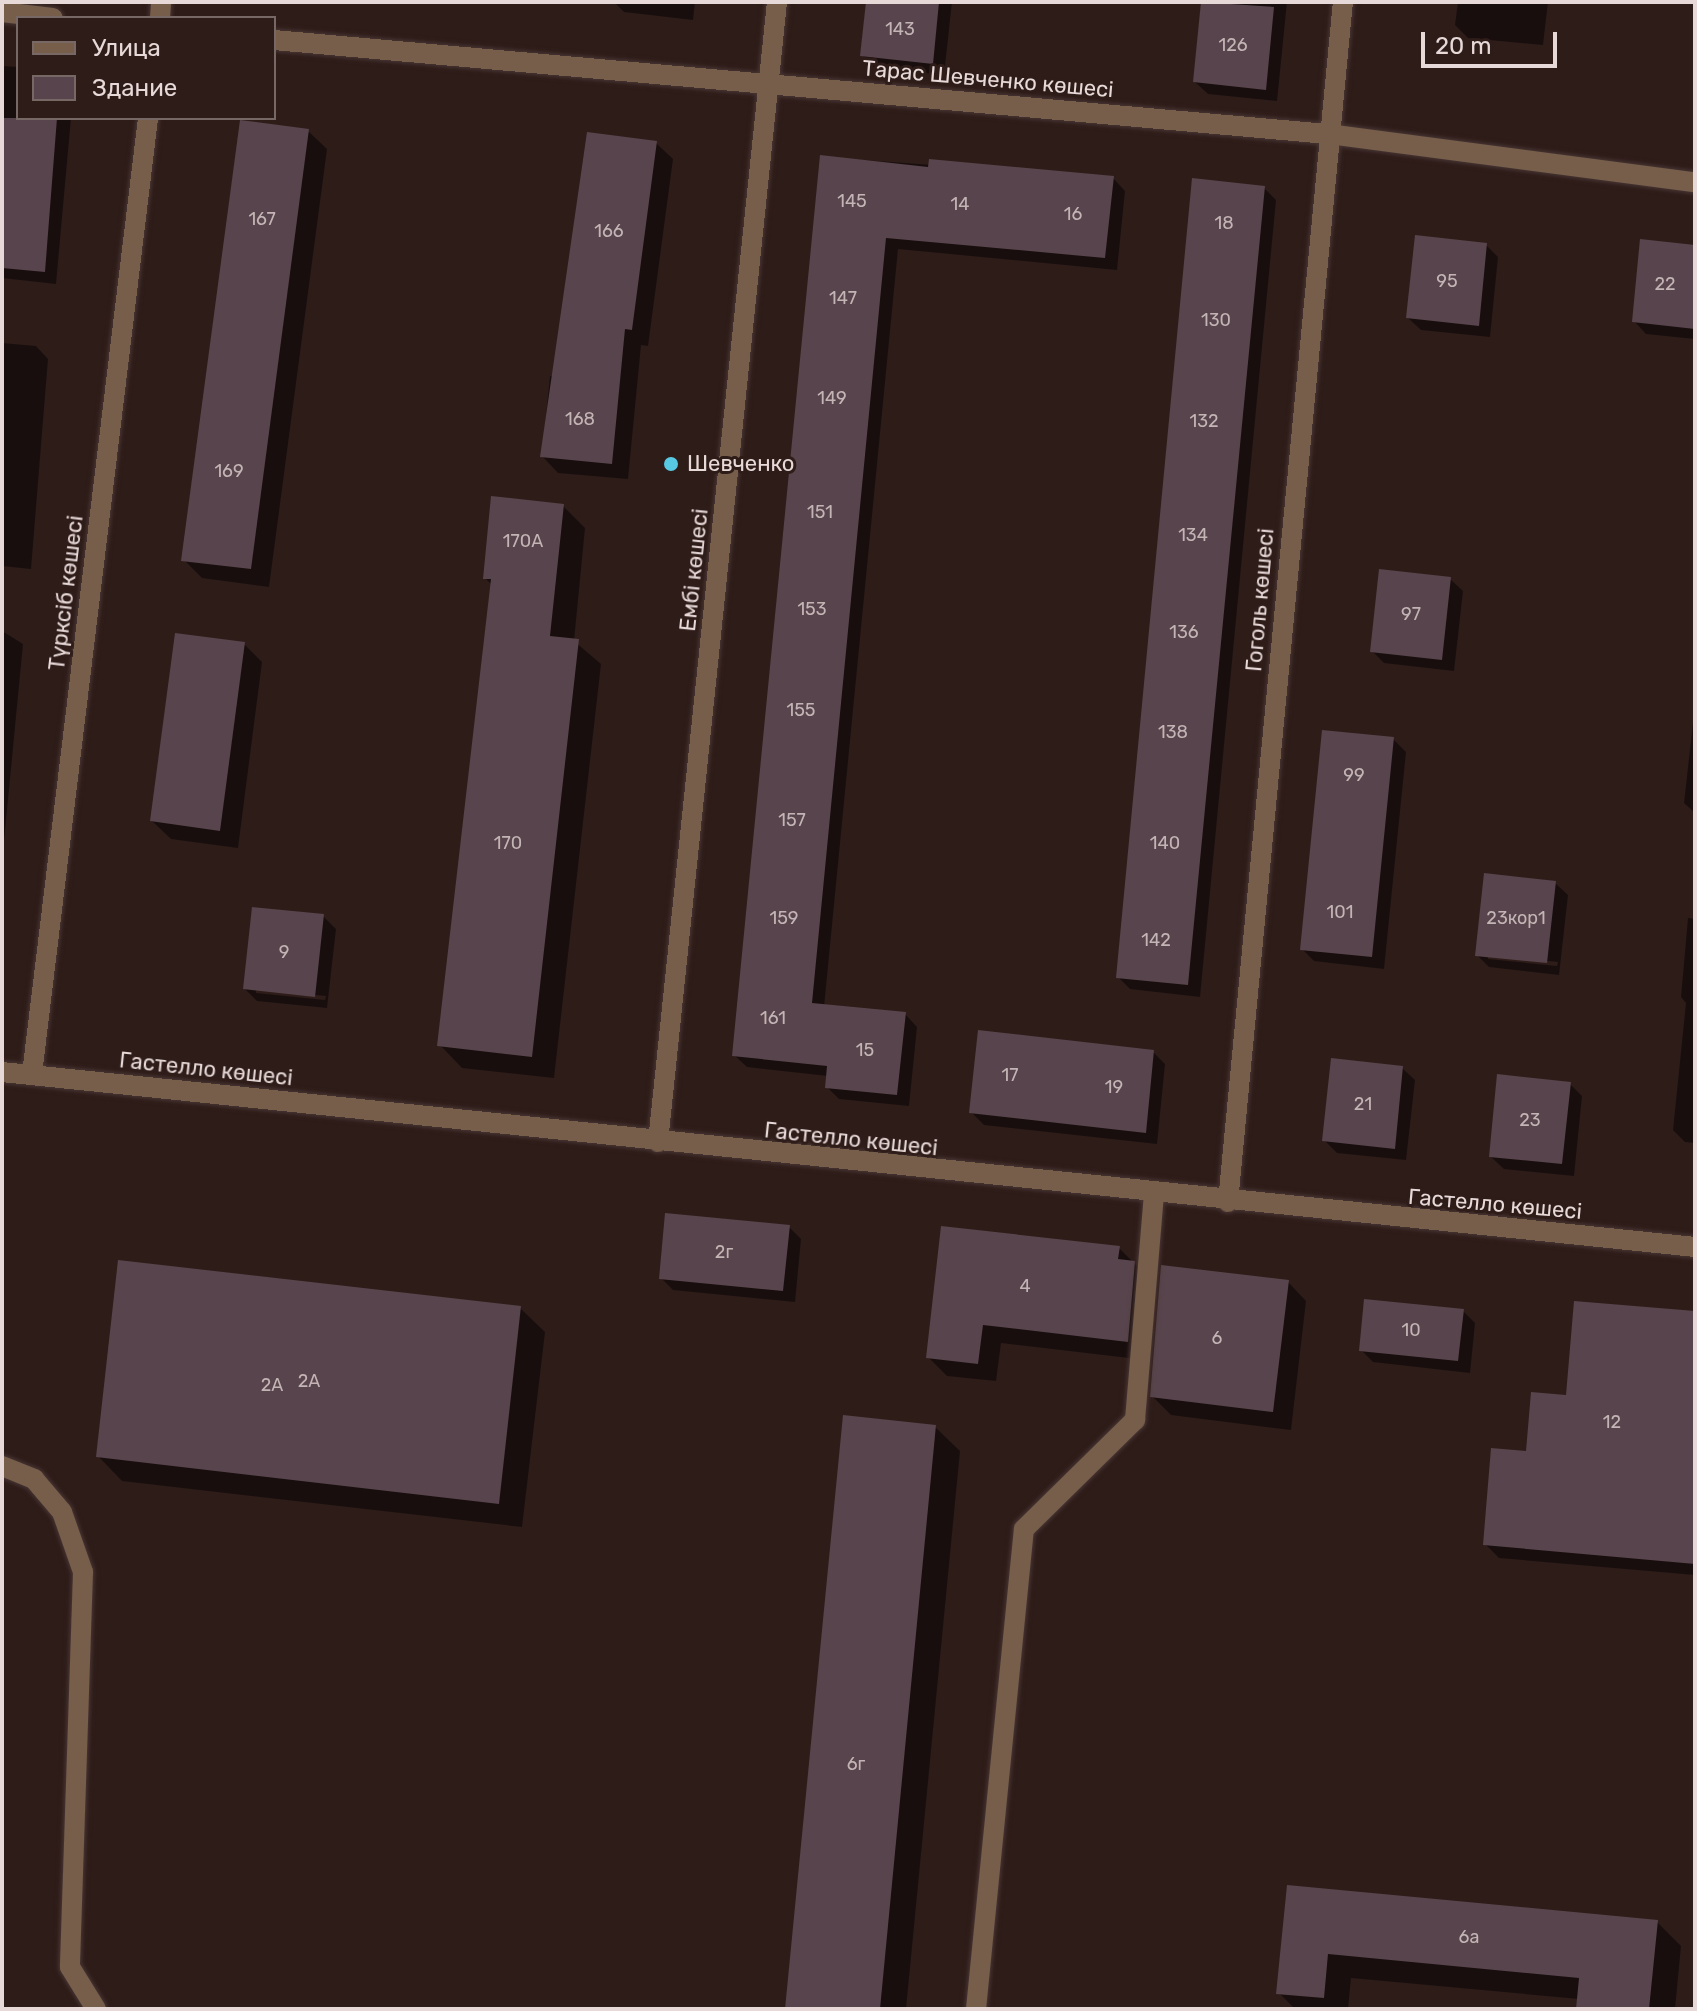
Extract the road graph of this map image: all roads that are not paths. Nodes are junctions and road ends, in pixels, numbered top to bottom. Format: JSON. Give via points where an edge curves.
{"nodes":[{"id":1,"x":777,"y":2,"type":"edge"},
{"id":2,"x":1343,"y":2,"type":"edge"},
{"id":3,"x":2,"y":12,"type":"edge"},
{"id":4,"x":36,"y":16,"type":"edge"},
{"id":5,"x":276,"y":40,"type":"edge"},
{"id":6,"x":769,"y":84,"type":"junction"},
{"id":7,"x":148,"y":120,"type":"edge"},
{"id":8,"x":1328,"y":134,"type":"junction"},
{"id":9,"x":1695,"y":182,"type":"edge"},
{"id":10,"x":2,"y":1072,"type":"edge"},
{"id":11,"x":32,"y":1074,"type":"junction"},
{"id":12,"x":658,"y":1142,"type":"junction"},
{"id":13,"x":1154,"y":1194,"type":"junction"},
{"id":14,"x":1228,"y":1202,"type":"junction"},
{"id":15,"x":1695,"y":1247,"type":"edge"},
{"id":16,"x":2,"y":1466,"type":"edge"},
{"id":17,"x":96,"y":2009,"type":"edge"},
{"id":18,"x":976,"y":2009,"type":"edge"}],
"edges":[{"from":1,"to":6,"type":"street","name":"Ембі көшесі"},
{"from":2,"to":8,"type":"street","name":"Гоголь көшесі"},
{"from":3,"to":4,"type":"street"},
{"from":5,"to":6,"type":"street","name":"Тарас Шевченко көшесі"},
{"from":6,"to":8,"type":"street","name":"Тарас Шевченко көшесі"},
{"from":6,"to":12,"type":"street","name":"Ембі көшесі"},
{"from":7,"to":11,"type":"street","name":"Түрксіб көшесі"},
{"from":8,"to":9,"type":"street","name":"Тарас Шевченко көшесі"},
{"from":8,"to":14,"type":"street","name":"Гоголь көшесі"},
{"from":10,"to":11,"type":"street","name":"Гастелло көшесі"},
{"from":11,"to":12,"type":"street","name":"Гастелло көшесі"},
{"from":12,"to":13,"type":"street","name":"Гастелло көшесі"},
{"from":13,"to":14,"type":"street","name":"Гастелло көшесі"},
{"from":13,"to":18,"type":"street","via":[[1135,1420],[1024,1529]]},
{"from":14,"to":15,"type":"street","name":"Гастелло көшесі"},
{"from":16,"to":17,"type":"street","via":[[34,1479],[62,1512],[83,1572],[70,1967]]}]}
